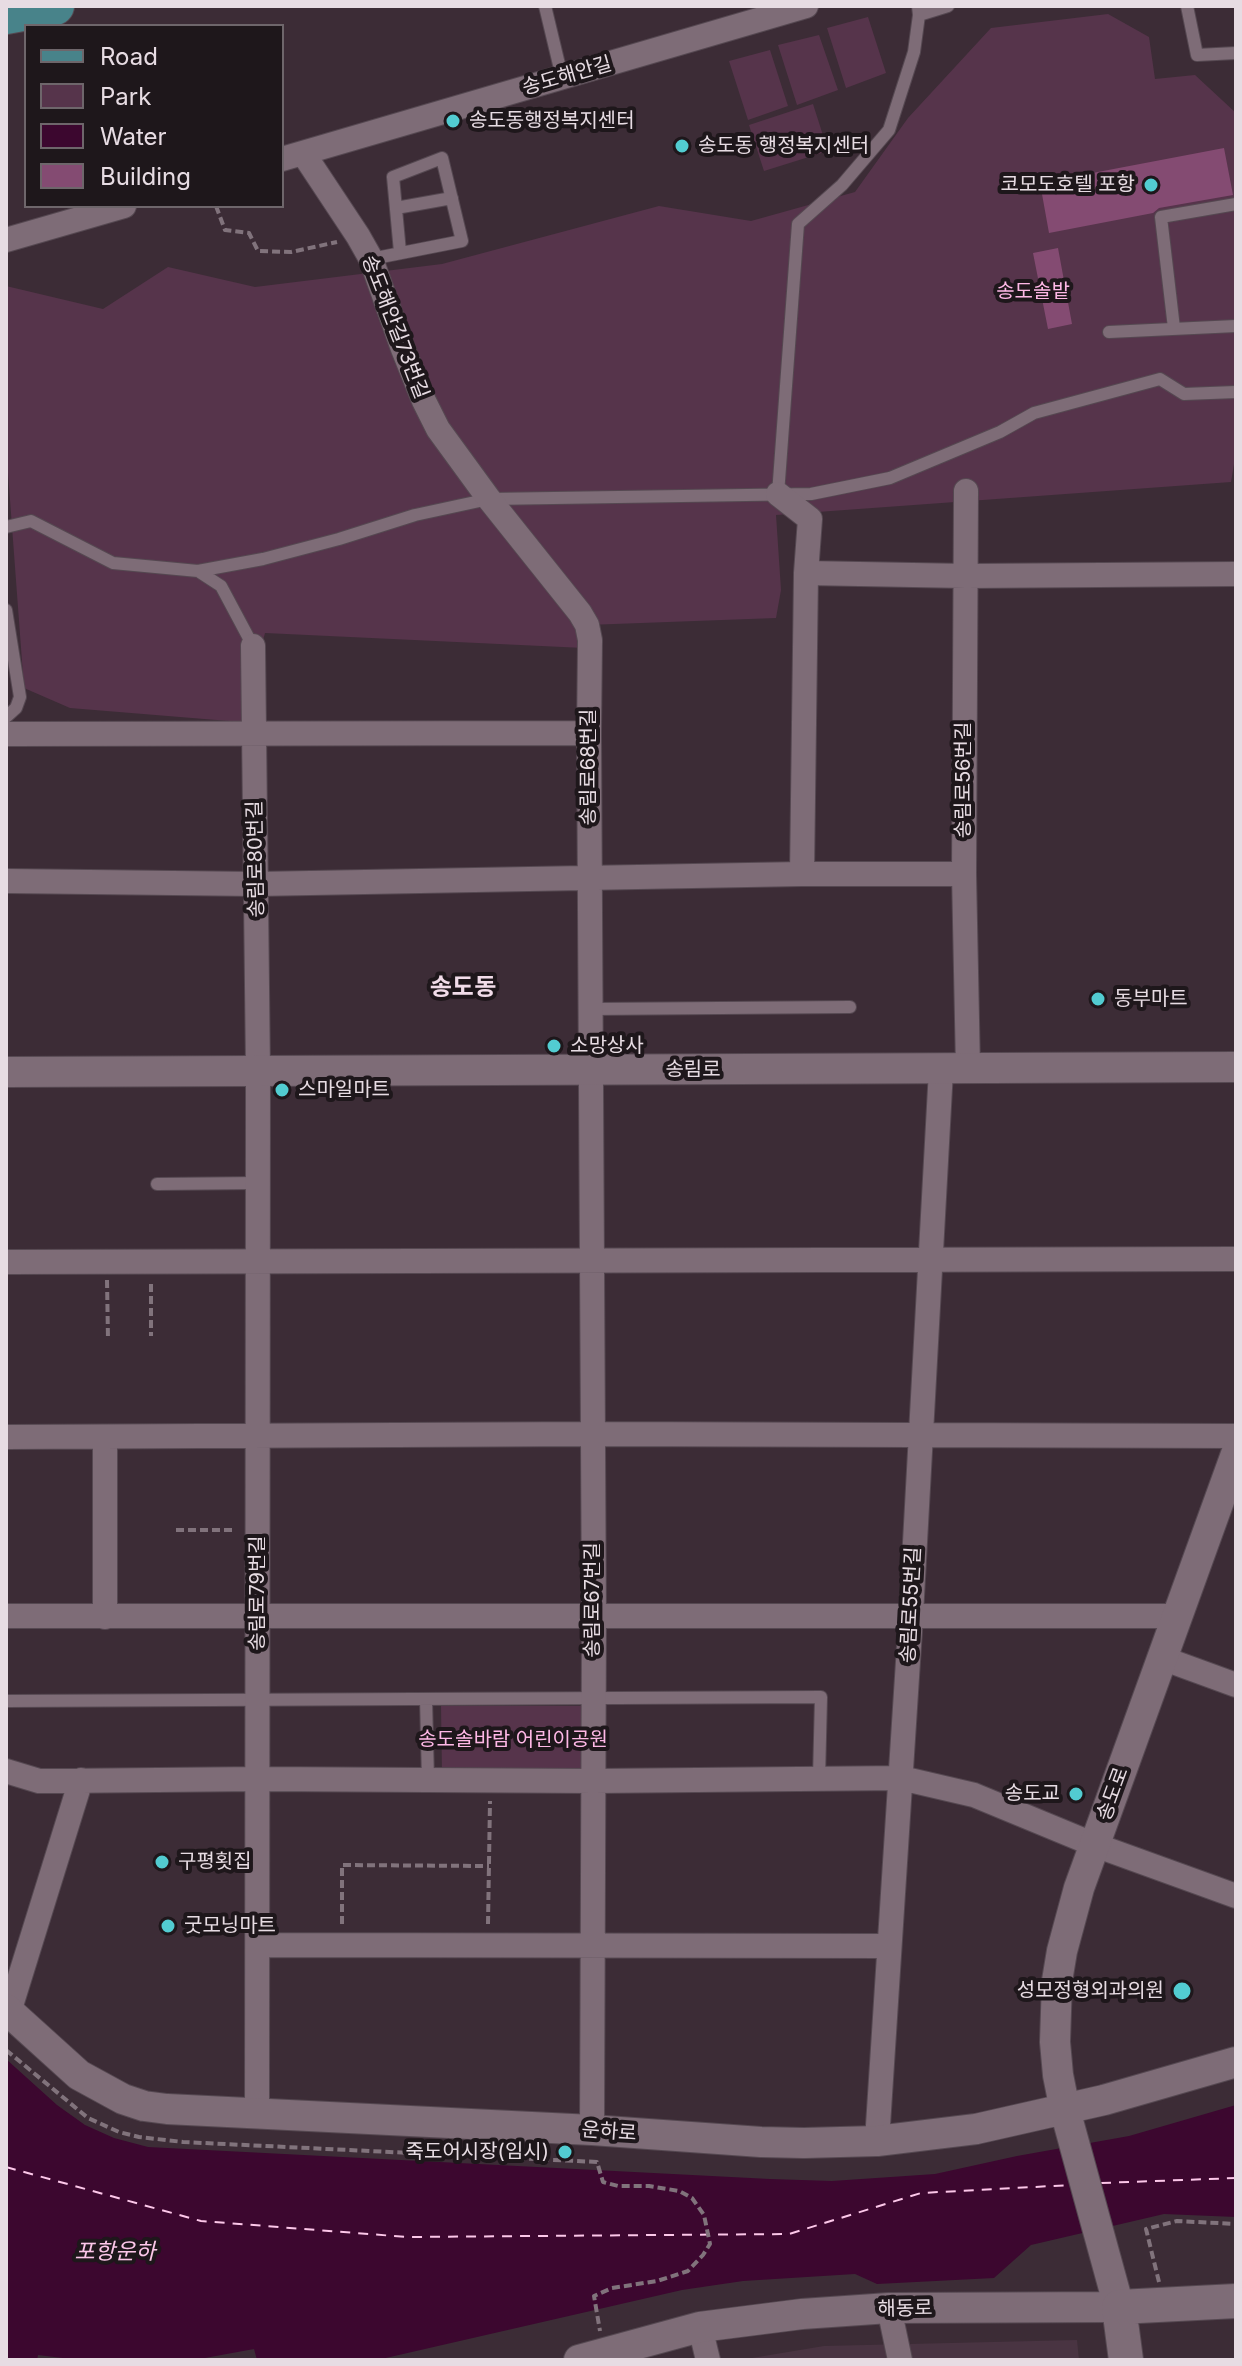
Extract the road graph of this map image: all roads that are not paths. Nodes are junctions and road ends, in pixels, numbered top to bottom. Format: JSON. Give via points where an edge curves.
{"nodes":[{"id":1,"x":55,"y":6,"type":"edge"},
{"id":2,"x":545,"y":6,"type":"edge"},
{"id":3,"x":806,"y":6,"type":"edge"},
{"id":4,"x":948,"y":6,"type":"edge"},
{"id":5,"x":1187,"y":6,"type":"edge"},
{"id":6,"x":918,"y":10,"type":"edge"},
{"id":7,"x":6,"y":15,"type":"edge"},
{"id":8,"x":1236,"y":54,"type":"edge"},
{"id":9,"x":1201,"y":62,"type":"dead end"},
{"id":10,"x":562,"y":77,"type":"junction"},
{"id":11,"x":292,"y":156,"type":"edge"},
{"id":12,"x":452,"y":198,"type":"junction"},
{"id":13,"x":1236,"y":204,"type":"edge"},
{"id":14,"x":117,"y":208,"type":"edge"},
{"id":15,"x":396,"y":208,"type":"junction"},
{"id":16,"x":6,"y":240,"type":"edge"},
{"id":17,"x":400,"y":252,"type":"junction"},
{"id":18,"x":371,"y":259,"type":"junction"},
{"id":19,"x":1236,"y":326,"type":"edge"},
{"id":20,"x":1174,"y":328,"type":"junction"},
{"id":21,"x":1109,"y":332,"type":"dead end"},
{"id":22,"x":1236,"y":392,"type":"edge"},
{"id":23,"x":966,"y":491,"type":"dead end"},
{"id":24,"x":778,"y":494,"type":"junction"},
{"id":25,"x":489,"y":499,"type":"junction"},
{"id":26,"x":6,"y":527,"type":"edge"},
{"id":27,"x":198,"y":571,"type":"junction"},
{"id":28,"x":806,"y":573,"type":"junction"},
{"id":29,"x":1236,"y":574,"type":"edge"},
{"id":30,"x":966,"y":576,"type":"junction"},
{"id":31,"x":6,"y":610,"type":"edge"},
{"id":32,"x":253,"y":646,"type":"joint"},
{"id":33,"x":6,"y":717,"type":"edge"},
{"id":34,"x":255,"y":733,"type":"junction"},
{"id":35,"x":589,"y":733,"type":"junction"},
{"id":36,"x":6,"y":734,"type":"edge"},
{"id":37,"x":802,"y":874,"type":"junction"},
{"id":38,"x":964,"y":874,"type":"junction"},
{"id":39,"x":590,"y":878,"type":"junction"},
{"id":40,"x":6,"y":881,"type":"edge"},
{"id":41,"x":256,"y":884,"type":"junction"},
{"id":42,"x":850,"y":1007,"type":"dead end"},
{"id":43,"x":590,"y":1009,"type":"junction"},
{"id":44,"x":1236,"y":1067,"type":"edge"},
{"id":45,"x":954,"y":1069,"type":"junction"},
{"id":46,"x":590,"y":1070,"type":"junction"},
{"id":47,"x":258,"y":1071,"type":"junction"},
{"id":48,"x":6,"y":1072,"type":"edge"},
{"id":49,"x":258,"y":1183,"type":"junction"},
{"id":50,"x":157,"y":1184,"type":"dead end"},
{"id":51,"x":930,"y":1259,"type":"junction"},
{"id":52,"x":1236,"y":1259,"type":"edge"},
{"id":53,"x":591,"y":1260,"type":"junction"},
{"id":54,"x":258,"y":1261,"type":"junction"},
{"id":55,"x":6,"y":1262,"type":"edge"},
{"id":56,"x":591,"y":1434,"type":"junction"},
{"id":57,"x":921,"y":1435,"type":"junction"},
{"id":58,"x":1236,"y":1436,"type":"edge"},
{"id":59,"x":6,"y":1437,"type":"edge"},
{"id":60,"x":105,"y":1437,"type":"junction"},
{"id":61,"x":257,"y":1437,"type":"junction"},
{"id":62,"x":1234,"y":1466,"type":"edge"},
{"id":63,"x":911,"y":1615,"type":"junction"},
{"id":64,"x":6,"y":1616,"type":"edge"},
{"id":65,"x":1177,"y":1616,"type":"junction"},
{"id":66,"x":105,"y":1617,"type":"junction"},
{"id":67,"x":259,"y":1617,"type":"junction"},
{"id":68,"x":594,"y":1617,"type":"junction"},
{"id":69,"x":1162,"y":1658,"type":"junction"},
{"id":70,"x":1236,"y":1685,"type":"edge"},
{"id":71,"x":426,"y":1699,"type":"junction"},
{"id":72,"x":593,"y":1699,"type":"junction"},
{"id":73,"x":258,"y":1700,"type":"junction"},
{"id":74,"x":6,"y":1701,"type":"edge"},
{"id":75,"x":6,"y":1771,"type":"edge"},
{"id":76,"x":819,"y":1778,"type":"junction"},
{"id":77,"x":901,"y":1778,"type":"junction"},
{"id":78,"x":259,"y":1779,"type":"junction"},
{"id":79,"x":81,"y":1780,"type":"junction"},
{"id":80,"x":428,"y":1780,"type":"junction"},
{"id":81,"x":594,"y":1781,"type":"junction"},
{"id":82,"x":1095,"y":1845,"type":"junction"},
{"id":83,"x":1236,"y":1896,"type":"edge"},
{"id":84,"x":258,"y":1945,"type":"junction"},
{"id":85,"x":889,"y":1946,"type":"junction"},
{"id":86,"x":592,"y":1947,"type":"junction"},
{"id":87,"x":8,"y":2011,"type":"edge"},
{"id":88,"x":1236,"y":2062,"type":"edge"},
{"id":89,"x":1065,"y":2110,"type":"junction"},
{"id":90,"x":257,"y":2114,"type":"junction"},
{"id":91,"x":592,"y":2130,"type":"junction"},
{"id":92,"x":877,"y":2141,"type":"junction"},
{"id":93,"x":1236,"y":2301,"type":"edge"},
{"id":94,"x":1119,"y":2307,"type":"junction"},
{"id":95,"x":889,"y":2308,"type":"junction"},
{"id":96,"x":700,"y":2327,"type":"junction"},
{"id":97,"x":596,"y":2358,"type":"edge"},
{"id":98,"x":708,"y":2360,"type":"edge"},
{"id":99,"x":900,"y":2360,"type":"edge"},
{"id":100,"x":1126,"y":2360,"type":"edge"}],
"edges":[{"from":1,"to":7,"type":"main road"},
{"from":2,"to":10,"type":"lane"},
{"from":3,"to":10,"type":"street","name":"송도해안길"},
{"from":4,"to":6,"type":"lane"},
{"from":5,"to":8,"type":"lane","via":[[1197,55]]},
{"from":6,"to":24,"type":"lane","via":[[914,52],[889,130],[842,185],[798,224]]},
{"from":8,"to":9,"type":"lane"},
{"from":10,"to":11,"type":"street","name":"송도해안길"},
{"from":11,"to":18,"type":"street","name":"송도해안길73번길"},
{"from":12,"to":15,"type":"lane"},
{"from":12,"to":15,"type":"lane","via":[[442,158],[393,177]]},
{"from":12,"to":17,"type":"lane","via":[[462,241]]},
{"from":13,"to":20,"type":"lane","via":[[1161,217]]},
{"from":14,"to":16,"type":"street"},
{"from":15,"to":17,"type":"lane"},
{"from":17,"to":18,"type":"lane"},
{"from":18,"to":25,"type":"street","name":"송도해안길73번길","via":[[424,401]]},
{"from":19,"to":20,"type":"lane"},
{"from":20,"to":21,"type":"lane"},
{"from":22,"to":24,"type":"lane","via":[[1184,394],[1160,379],[1034,413],[890,478],[811,494]]},
{"from":23,"to":30,"type":"street","name":"송림로56번길"},
{"from":24,"to":25,"type":"lane"},
{"from":24,"to":28,"type":"street","via":[[810,519]]},
{"from":25,"to":27,"type":"lane"},
{"from":25,"to":35,"type":"street","name":"송림로68번길","via":[[587,625]]},
{"from":26,"to":27,"type":"lane","via":[[31,521],[113,563]]},
{"from":27,"to":32,"type":"lane","via":[[221,586]]},
{"from":28,"to":30,"type":"street"},
{"from":28,"to":37,"type":"street"},
{"from":29,"to":30,"type":"street"},
{"from":30,"to":38,"type":"street","name":"송림로56번길"},
{"from":31,"to":33,"type":"lane","via":[[20,697]]},
{"from":32,"to":34,"type":"street","name":"송림로80번길"},
{"from":34,"to":35,"type":"street"},
{"from":34,"to":36,"type":"street"},
{"from":34,"to":41,"type":"street","name":"송림로80번길"},
{"from":35,"to":39,"type":"street","name":"송림로68번길"},
{"from":37,"to":38,"type":"street"},
{"from":37,"to":39,"type":"street"},
{"from":38,"to":45,"type":"street","name":"송림로56번길"},
{"from":39,"to":41,"type":"street"},
{"from":39,"to":43,"type":"street","name":"송림로68번길"},
{"from":40,"to":41,"type":"street"},
{"from":41,"to":47,"type":"street","name":"송림로80번길"},
{"from":42,"to":43,"type":"lane"},
{"from":43,"to":46,"type":"street","name":"송림로68번길"},
{"from":44,"to":45,"type":"street","name":"송림로"},
{"from":45,"to":46,"type":"street","name":"송림로"},
{"from":45,"to":51,"type":"street","name":"송림로55번길"},
{"from":46,"to":47,"type":"street","name":"송림로"},
{"from":46,"to":53,"type":"street","name":"송림로67번길"},
{"from":47,"to":48,"type":"street","name":"송림로"},
{"from":47,"to":49,"type":"street","name":"송림로79번길"},
{"from":49,"to":50,"type":"lane"},
{"from":49,"to":54,"type":"street","name":"송림로79번길"},
{"from":51,"to":52,"type":"street"},
{"from":51,"to":53,"type":"street"},
{"from":51,"to":57,"type":"street","name":"송림로55번길"},
{"from":53,"to":54,"type":"street"},
{"from":53,"to":56,"type":"street","name":"송림로67번길"},
{"from":54,"to":55,"type":"street"},
{"from":54,"to":61,"type":"street","name":"송림로79번길"},
{"from":56,"to":57,"type":"street"},
{"from":56,"to":61,"type":"street"},
{"from":56,"to":68,"type":"street","name":"송림로67번길"},
{"from":57,"to":58,"type":"street"},
{"from":57,"to":63,"type":"street","name":"송림로55번길"},
{"from":59,"to":60,"type":"street"},
{"from":60,"to":61,"type":"street"},
{"from":60,"to":66,"type":"street"},
{"from":61,"to":67,"type":"street","name":"송림로79번길"},
{"from":62,"to":65,"type":"street","name":"송도로"},
{"from":63,"to":65,"type":"street"},
{"from":63,"to":68,"type":"street"},
{"from":63,"to":77,"type":"street","name":"송림로55번길"},
{"from":64,"to":66,"type":"street"},
{"from":65,"to":69,"type":"street","name":"송도로"},
{"from":66,"to":67,"type":"street"},
{"from":67,"to":68,"type":"street"},
{"from":67,"to":73,"type":"street","name":"송림로79번길"},
{"from":68,"to":72,"type":"street","name":"송림로67번길"},
{"from":69,"to":70,"type":"street"},
{"from":69,"to":82,"type":"street","name":"송도로"},
{"from":71,"to":72,"type":"lane"},
{"from":71,"to":73,"type":"lane"},
{"from":71,"to":80,"type":"lane"},
{"from":72,"to":76,"type":"lane","via":[[821,1697]]},
{"from":72,"to":81,"type":"street","name":"송림로67번길"},
{"from":73,"to":74,"type":"lane"},
{"from":73,"to":78,"type":"street","name":"송림로79번길"},
{"from":75,"to":79,"type":"street","via":[[39,1781]]},
{"from":76,"to":77,"type":"street"},
{"from":76,"to":81,"type":"street"},
{"from":77,"to":82,"type":"street","via":[[974,1795]]},
{"from":77,"to":85,"type":"street","name":"송림로55번길"},
{"from":78,"to":79,"type":"street"},
{"from":78,"to":80,"type":"street"},
{"from":78,"to":84,"type":"street","name":"송림로79번길"},
{"from":79,"to":87,"type":"street"},
{"from":80,"to":81,"type":"street"},
{"from":81,"to":86,"type":"street","name":"송림로67번길"},
{"from":82,"to":83,"type":"street"},
{"from":82,"to":89,"type":"street","name":"송도로","via":[[1069,1919],[1057,1981],[1055,2042]]},
{"from":84,"to":86,"type":"street"},
{"from":84,"to":90,"type":"street","name":"송림로79번길"},
{"from":85,"to":86,"type":"street"},
{"from":85,"to":92,"type":"street","name":"송림로55번길"},
{"from":86,"to":91,"type":"street","name":"송림로67번길"},
{"from":87,"to":90,"type":"street","name":"운하로","via":[[79,2075],[123,2099],[167,2109]]},
{"from":88,"to":89,"type":"street","name":"운하로"},
{"from":89,"to":92,"type":"street","name":"운하로","via":[[976,2129]]},
{"from":89,"to":94,"type":"street","name":"송도로"},
{"from":90,"to":91,"type":"street","name":"운하로"},
{"from":91,"to":92,"type":"street","name":"운하로","via":[[775,2142]]},
{"from":93,"to":94,"type":"main road","name":"해동로"},
{"from":94,"to":95,"type":"street","name":"해동로"},
{"from":94,"to":100,"type":"main road"},
{"from":95,"to":96,"type":"street","name":"해동로"},
{"from":95,"to":99,"type":"street"},
{"from":96,"to":97,"type":"street","name":"해동로"},
{"from":96,"to":98,"type":"street"}]}
